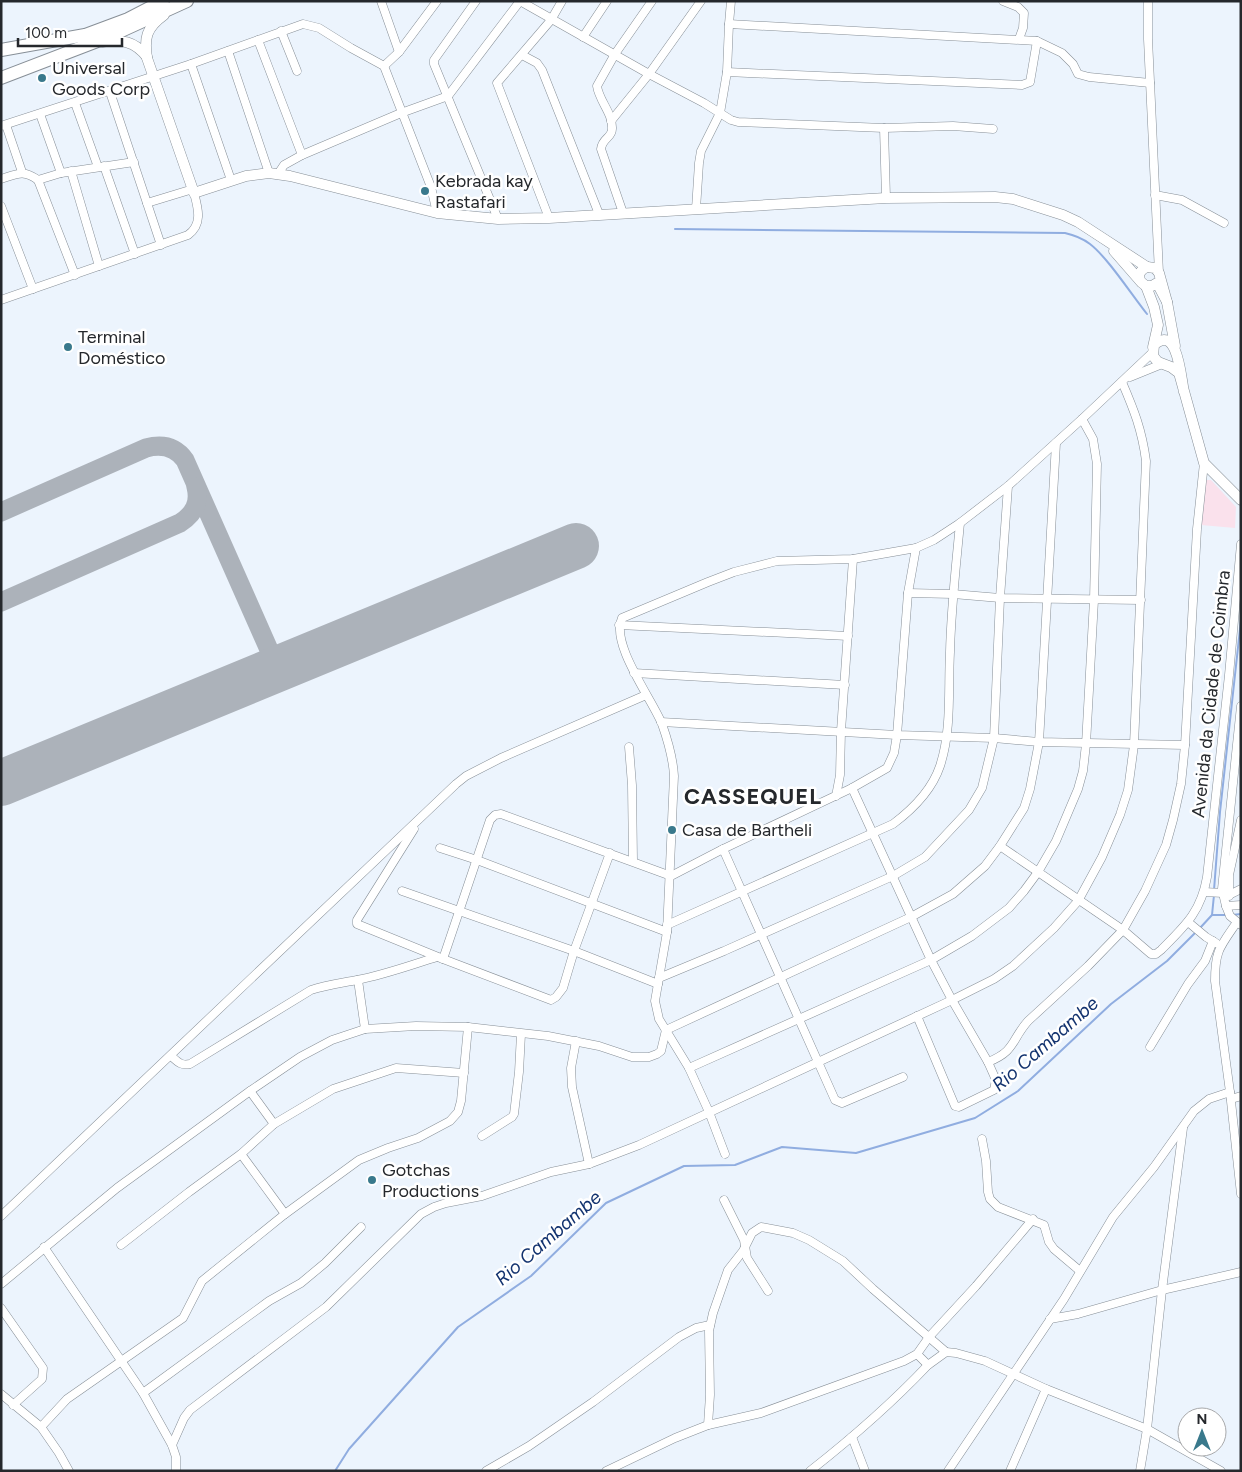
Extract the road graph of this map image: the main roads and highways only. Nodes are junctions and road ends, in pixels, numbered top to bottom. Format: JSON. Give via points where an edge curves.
{"nodes":[{"id":1,"x":164,"y":1,"type":"edge"},
{"id":2,"x":184,"y":3,"type":"edge"},
{"id":3,"x":1,"y":52,"type":"edge"},
{"id":4,"x":53,"y":58,"type":"junction"},
{"id":5,"x":1,"y":70,"type":"edge"},
{"id":6,"x":1,"y":78,"type":"edge"}],
"edges":[{"from":1,"to":3,"type":"main road","via":[[85,35]]},
{"from":2,"to":4,"type":"main road"},
{"from":4,"to":5,"type":"main road"},
{"from":4,"to":6,"type":"main road"}]}
